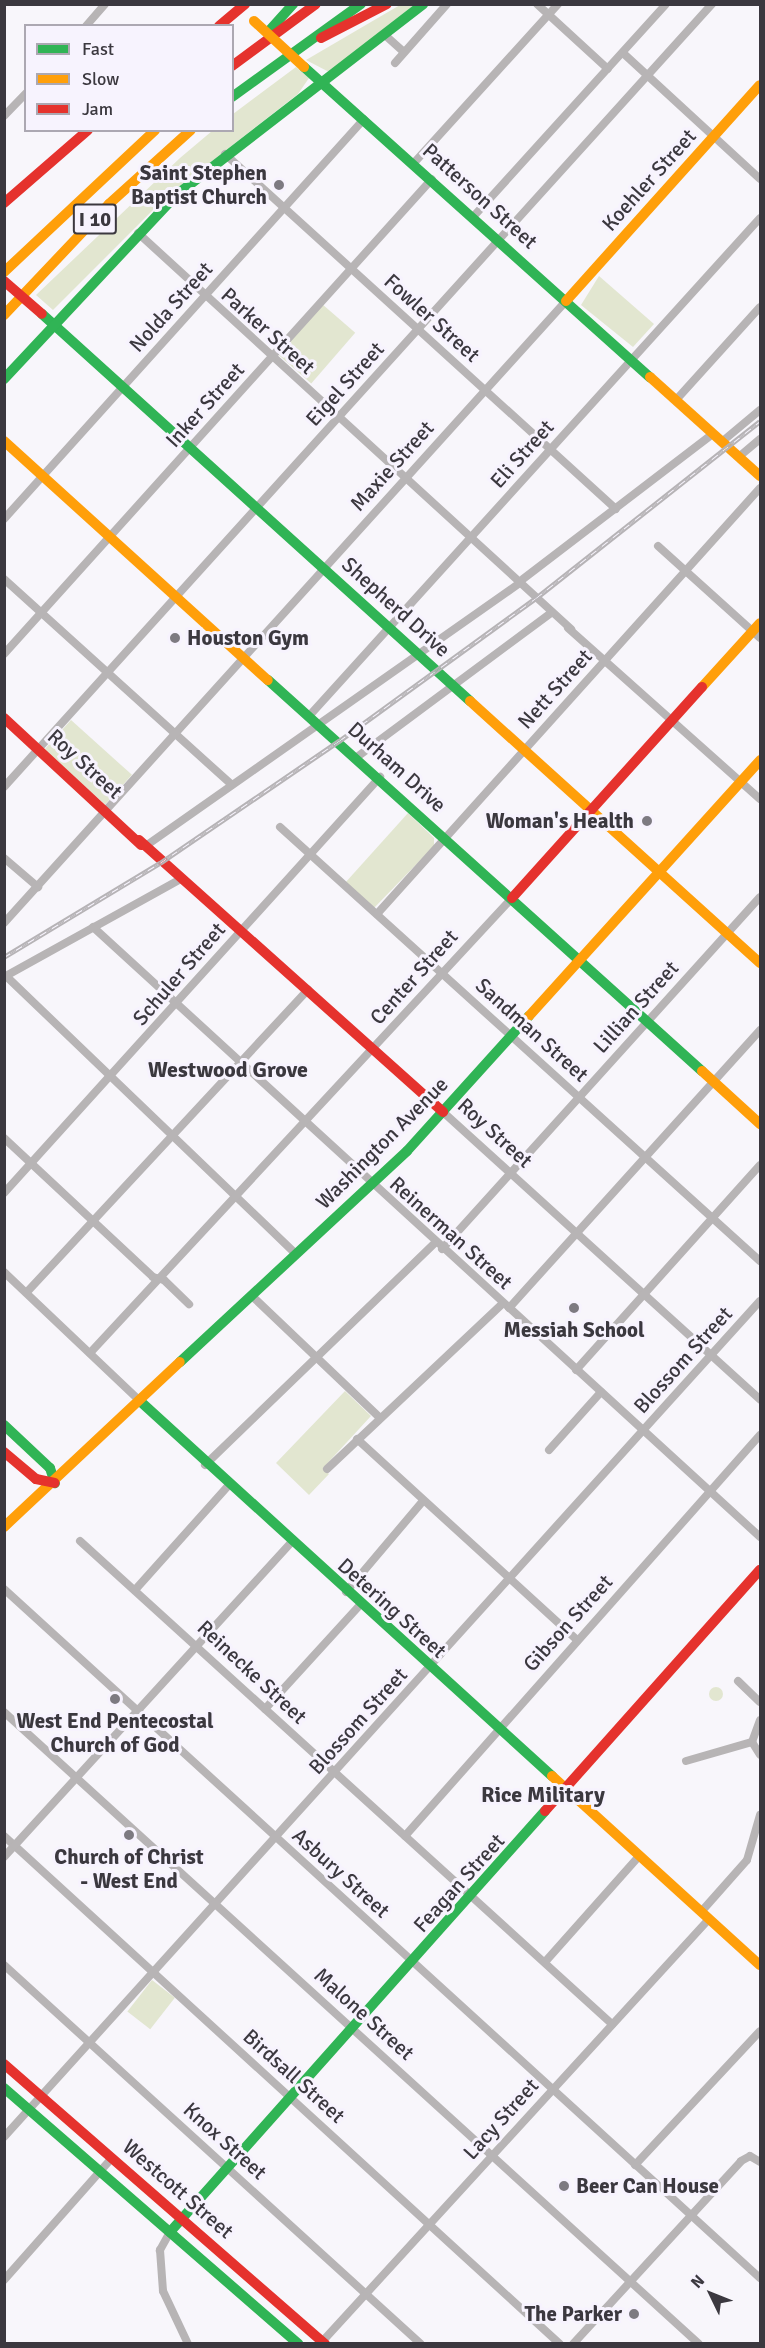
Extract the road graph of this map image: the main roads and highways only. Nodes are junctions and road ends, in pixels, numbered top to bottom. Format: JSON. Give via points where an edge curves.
{"nodes":[{"id":1,"x":293,"y":4,"type":"edge"},
{"id":2,"x":316,"y":4,"type":"edge"},
{"id":3,"x":361,"y":4,"type":"edge"},
{"id":4,"x":387,"y":4,"type":"edge"},
{"id":5,"x":423,"y":4,"type":"edge"},
{"id":6,"x":240,"y":6,"type":"edge"},
{"id":7,"x":221,"y":24,"type":"edge"},
{"id":8,"x":297,"y":48,"type":"junction"},
{"id":9,"x":248,"y":54,"type":"junction"},
{"id":10,"x":234,"y":64,"type":"edge"},
{"id":11,"x":321,"y":82,"type":"junction"},
{"id":12,"x":760,"y":85,"type":"edge"},
{"id":13,"x":234,"y":95,"type":"edge"},
{"id":14,"x":86,"y":132,"type":"edge"},
{"id":15,"x":153,"y":132,"type":"edge"},
{"id":16,"x":189,"y":132,"type":"edge"},
{"id":17,"x":4,"y":203,"type":"edge"},
{"id":18,"x":4,"y":272,"type":"edge"},
{"id":19,"x":4,"y":281,"type":"edge"},
{"id":20,"x":566,"y":301,"type":"junction"},
{"id":21,"x":4,"y":315,"type":"edge"},
{"id":22,"x":54,"y":325,"type":"junction"},
{"id":23,"x":4,"y":379,"type":"edge"},
{"id":24,"x":697,"y":419,"type":"junction"},
{"id":25,"x":4,"y":441,"type":"edge"},
{"id":26,"x":760,"y":475,"type":"edge"},
{"id":27,"x":760,"y":622,"type":"edge"},
{"id":28,"x":757,"y":635,"type":"edge"},
{"id":29,"x":4,"y":718,"type":"edge"},
{"id":30,"x":760,"y":760,"type":"edge"},
{"id":31,"x":592,"y":809,"type":"junction"},
{"id":32,"x":143,"y":842,"type":"junction"},
{"id":33,"x":659,"y":872,"type":"junction"},
{"id":34,"x":203,"y":897,"type":"junction"},
{"id":35,"x":512,"y":898,"type":"junction"},
{"id":36,"x":580,"y":959,"type":"junction"},
{"id":37,"x":760,"y":963,"type":"edge"},
{"id":38,"x":443,"y":1112,"type":"junction"},
{"id":39,"x":760,"y":1124,"type":"edge"},
{"id":40,"x":141,"y":1402,"type":"junction"},
{"id":41,"x":4,"y":1425,"type":"edge"},
{"id":42,"x":4,"y":1452,"type":"edge"},
{"id":43,"x":55,"y":1483,"type":"junction"},
{"id":44,"x":4,"y":1527,"type":"edge"},
{"id":45,"x":760,"y":1570,"type":"edge"},
{"id":46,"x":566,"y":1791,"type":"junction"},
{"id":47,"x":760,"y":1965,"type":"edge"},
{"id":48,"x":4,"y":2064,"type":"edge"},
{"id":49,"x":4,"y":2088,"type":"edge"},
{"id":50,"x":182,"y":2218,"type":"junction"},
{"id":51,"x":170,"y":2232,"type":"junction"},
{"id":52,"x":298,"y":2343,"type":"edge"},
{"id":53,"x":323,"y":2343,"type":"edge"}],
"edges":[{"from":1,"to":9,"type":"main road"},
{"from":2,"to":9,"type":"main road"},
{"from":3,"to":8,"type":"main road"},
{"from":4,"to":8,"type":"main road","via":[[351,27]]},
{"from":5,"to":11,"type":"main road"},
{"from":6,"to":7,"type":"main road"},
{"from":6,"to":11,"type":"main road","name":"Patterson Street","bridge":true},
{"from":8,"to":13,"type":"main road"},
{"from":9,"to":10,"type":"main road"},
{"from":11,"to":20,"type":"main road","name":"Patterson Street"},
{"from":11,"to":22,"type":"main road","via":[[225,154],[138,233]]},
{"from":12,"to":20,"type":"main road","name":"Koehler Street"},
{"from":14,"to":17,"type":"main road"},
{"from":15,"to":18,"type":"main road","number":"I 10"},
{"from":16,"to":21,"type":"main road","number":"I 10","via":[[109,204]]},
{"from":19,"to":22,"type":"main road","name":"Shepherd Drive","bridge":true},
{"from":20,"to":24,"type":"main road","name":"Patterson Street"},
{"from":22,"to":23,"type":"main road"},
{"from":22,"to":31,"type":"main road","name":"Shepherd Drive"},
{"from":24,"to":26,"type":"main road","name":"Patterson Street"},
{"from":24,"to":26,"type":"main road","name":"Patterson Street","via":[[710,436]]},
{"from":25,"to":35,"type":"main road","name":"Durham Drive"},
{"from":27,"to":28,"type":"main road","name":"Center Street"},
{"from":28,"to":31,"type":"main road","name":"Center Street","via":[[672,718]]},
{"from":29,"to":32,"type":"main road","name":"Roy Street"},
{"from":30,"to":33,"type":"main road","name":"Washington Avenue"},
{"from":31,"to":33,"type":"main road","name":"Shepherd Drive"},
{"from":31,"to":35,"type":"main road","name":"Center Street"},
{"from":32,"to":34,"type":"main road","name":"Roy Street"},
{"from":32,"to":34,"type":"main road","name":"Roy Street","via":[[178,880]]},
{"from":33,"to":36,"type":"main road","name":"Washington Avenue"},
{"from":33,"to":37,"type":"main road","name":"Shepherd Drive"},
{"from":34,"to":38,"type":"main road","name":"Roy Street"},
{"from":35,"to":36,"type":"main road","name":"Durham Drive"},
{"from":36,"to":38,"type":"main road","name":"Washington Avenue"},
{"from":36,"to":39,"type":"main road","name":"Durham Drive"},
{"from":38,"to":40,"type":"main road","name":"Washington Avenue"},
{"from":40,"to":43,"type":"main road","name":"Washington Avenue"},
{"from":40,"to":46,"type":"main road","name":"Detering Street","via":[[205,1465]]},
{"from":41,"to":43,"type":"main road","via":[[50,1467]]},
{"from":42,"to":43,"type":"main road","via":[[36,1479]]},
{"from":43,"to":44,"type":"main road","name":"Washington Avenue"},
{"from":45,"to":46,"type":"main road","name":"Feagan Street"},
{"from":46,"to":47,"type":"main road","name":"Detering Street"},
{"from":46,"to":50,"type":"main road","name":"Feagan Street"},
{"from":48,"to":50,"type":"main road","name":"Westcott Street"},
{"from":49,"to":51,"type":"main road","name":"Westcott Street"},
{"from":50,"to":51,"type":"main road","name":"Feagan Street"},
{"from":50,"to":53,"type":"main road","name":"Westcott Street"},
{"from":51,"to":52,"type":"main road","name":"Westcott Street"}]}
